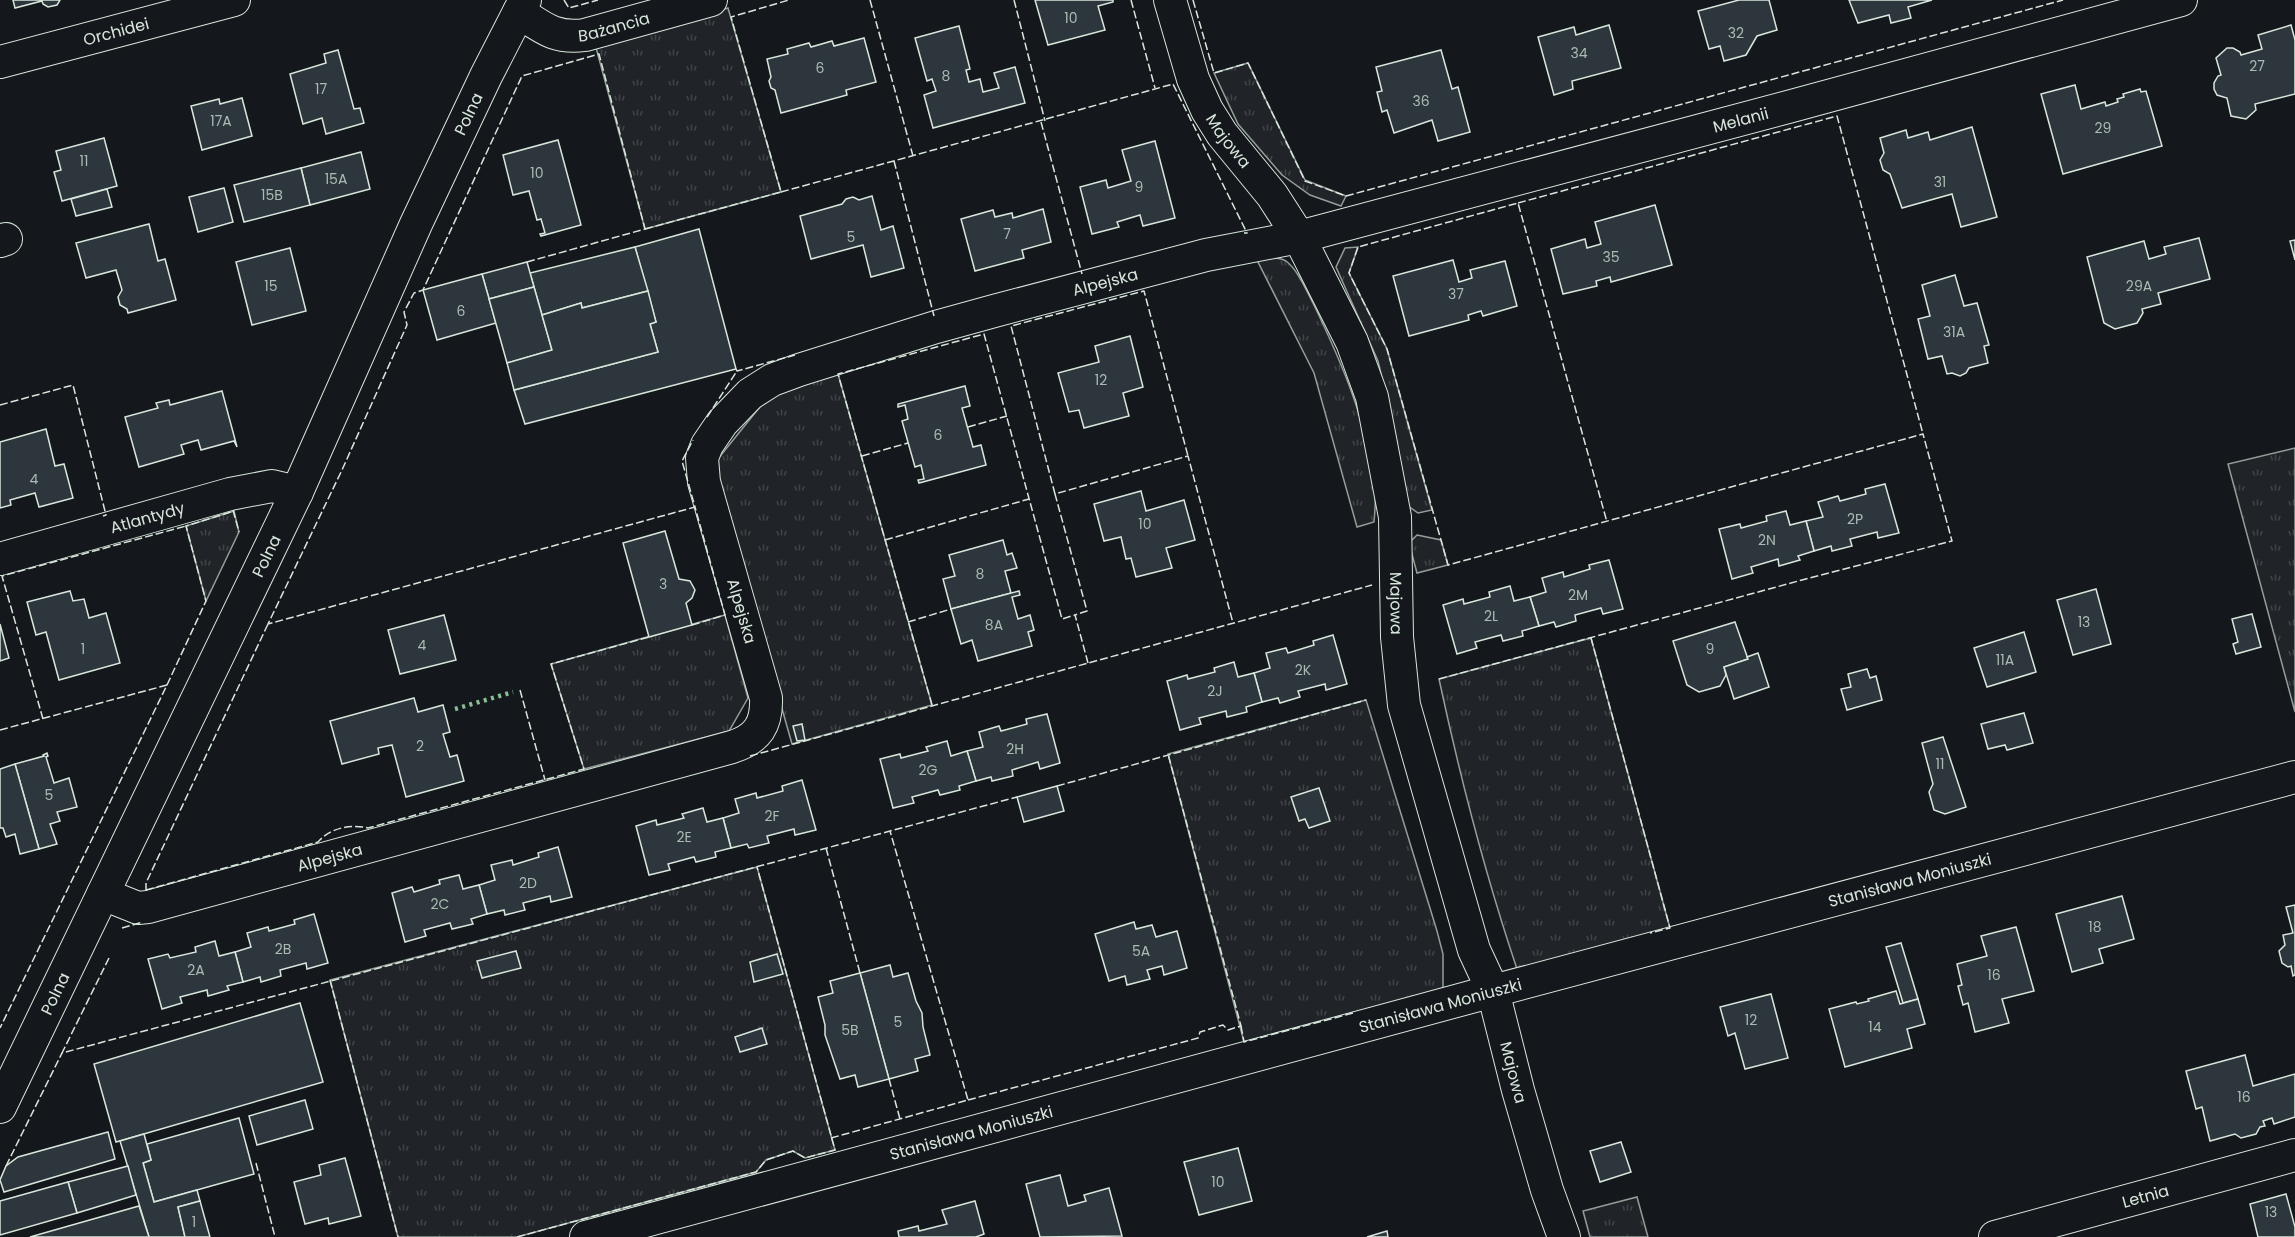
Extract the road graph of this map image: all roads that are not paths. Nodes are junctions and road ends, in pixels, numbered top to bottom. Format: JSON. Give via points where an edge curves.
{"nodes":[{"id":1,"x":234,"y":0,"type":"edge"},
{"id":2,"x":711,"y":0,"type":"edge"},
{"id":3,"x":1170,"y":0,"type":"edge"},
{"id":4,"x":2181,"y":0,"type":"edge"},
{"id":5,"x":522,"y":6,"type":"edge"},
{"id":6,"x":0,"y":62,"type":"edge"},
{"id":7,"x":1299,"y":237,"type":"junction"},
{"id":8,"x":297,"y":492,"type":"junction"},
{"id":9,"x":0,"y":559,"type":"edge"},
{"id":10,"x":2295,"y":777,"type":"edge"},
{"id":11,"x":103,"y":894,"type":"junction"},
{"id":12,"x":1493,"y":991,"type":"junction"},
{"id":13,"x":0,"y":1107,"type":"edge"},
{"id":14,"x":2295,"y":1155,"type":"edge"},
{"id":15,"x":586,"y":1237,"type":"edge"},
{"id":16,"x":1564,"y":1237,"type":"edge"},
{"id":17,"x":1995,"y":1237,"type":"edge"}],
"edges":[{"from":1,"to":6,"type":"street","name":"Orchidei"},
{"from":2,"to":5,"type":"street","name":"Bażancia","via":[[570,37],[547,31]]},
{"from":3,"to":7,"type":"street","name":"Majowa","via":[[1193,78],[1207,110]]},
{"from":4,"to":7,"type":"street","name":"Melanii"},
{"from":5,"to":8,"type":"street","name":"Polna","via":[[416,224]]},
{"from":7,"to":11,"type":"street","name":"Alpejska","via":[[1206,255],[936,327],[799,370],[750,394],[722,423],[702,458],[704,482],[766,698],[767,716],[760,729],[743,744],[148,907],[138,908]]},
{"from":7,"to":12,"type":"street","name":"Majowa","via":[[1352,342],[1372,397],[1395,517],[1397,637],[1404,705],[1474,950]]},
{"from":8,"to":9,"type":"street","name":"Atlantydy","via":[[272,486],[230,494]]},
{"from":8,"to":11,"type":"street","name":"Polna"},
{"from":10,"to":12,"type":"street","name":"Stanisława Moniuszki"},
{"from":11,"to":13,"type":"street","name":"Polna"},
{"from":12,"to":15,"type":"street","name":"Stanisława Moniuszki"},
{"from":12,"to":16,"type":"street","name":"Majowa","via":[[1518,1090]]},
{"from":14,"to":17,"type":"street","name":"Letnia"}]}
